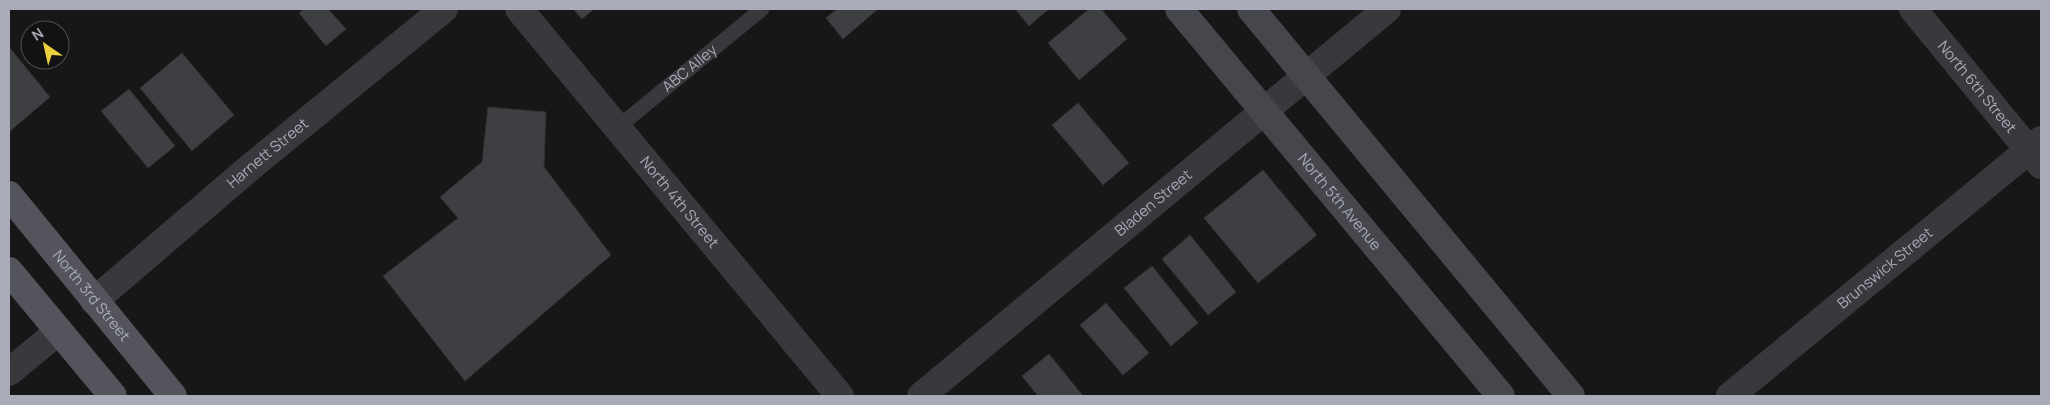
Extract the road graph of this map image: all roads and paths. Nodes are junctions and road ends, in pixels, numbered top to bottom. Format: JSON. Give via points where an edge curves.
{"nodes":[{"id":1,"x":444,"y":9,"type":"edge"},
{"id":2,"x":519,"y":9,"type":"edge"},
{"id":3,"x":762,"y":9,"type":"edge"},
{"id":4,"x":1178,"y":9,"type":"edge"},
{"id":5,"x":1252,"y":9,"type":"edge"},
{"id":6,"x":1387,"y":9,"type":"edge"},
{"id":7,"x":1913,"y":9,"type":"edge"},
{"id":8,"x":1307,"y":75,"type":"junction"},
{"id":9,"x":1263,"y":112,"type":"junction"},
{"id":10,"x":617,"y":128,"type":"junction"},
{"id":11,"x":2037,"y":152,"type":"edge"},
{"id":12,"x":9,"y":195,"type":"edge"},
{"id":13,"x":9,"y":271,"type":"edge"},
{"id":14,"x":94,"y":301,"type":"junction"},
{"id":15,"x":59,"y":331,"type":"junction"},
{"id":16,"x":9,"y":372,"type":"edge"},
{"id":17,"x":113,"y":396,"type":"edge"},
{"id":18,"x":173,"y":396,"type":"edge"},
{"id":19,"x":840,"y":396,"type":"edge"},
{"id":20,"x":921,"y":396,"type":"edge"},
{"id":21,"x":1501,"y":396,"type":"edge"},
{"id":22,"x":1571,"y":396,"type":"edge"},
{"id":23,"x":1730,"y":396,"type":"edge"}],
"edges":[{"from":1,"to":14,"type":"street","name":"Harnett Street","via":[[253,165]]},
{"from":2,"to":10,"type":"street","name":"North 4th Street"},
{"from":3,"to":10,"type":"lane","name":"ABC Alley"},
{"from":4,"to":9,"type":"street","name":"North 5th Avenue"},
{"from":5,"to":8,"type":"street"},
{"from":6,"to":8,"type":"street","name":"Bladen Street"},
{"from":7,"to":11,"type":"street","name":"North 6th Street"},
{"from":8,"to":9,"type":"street","name":"Bladen Street"},
{"from":8,"to":22,"type":"street"},
{"from":9,"to":20,"type":"street","name":"Bladen Street"},
{"from":9,"to":21,"type":"street","name":"North 5th Avenue"},
{"from":10,"to":19,"type":"street","name":"North 4th Street"},
{"from":11,"to":23,"type":"street","name":"Brunswick Street"},
{"from":12,"to":14,"type":"main road","name":"North 3rd Street"},
{"from":13,"to":15,"type":"main road"},
{"from":14,"to":18,"type":"main road","name":"North 3rd Street"},
{"from":15,"to":16,"type":"street"},
{"from":15,"to":17,"type":"main road"}]}
